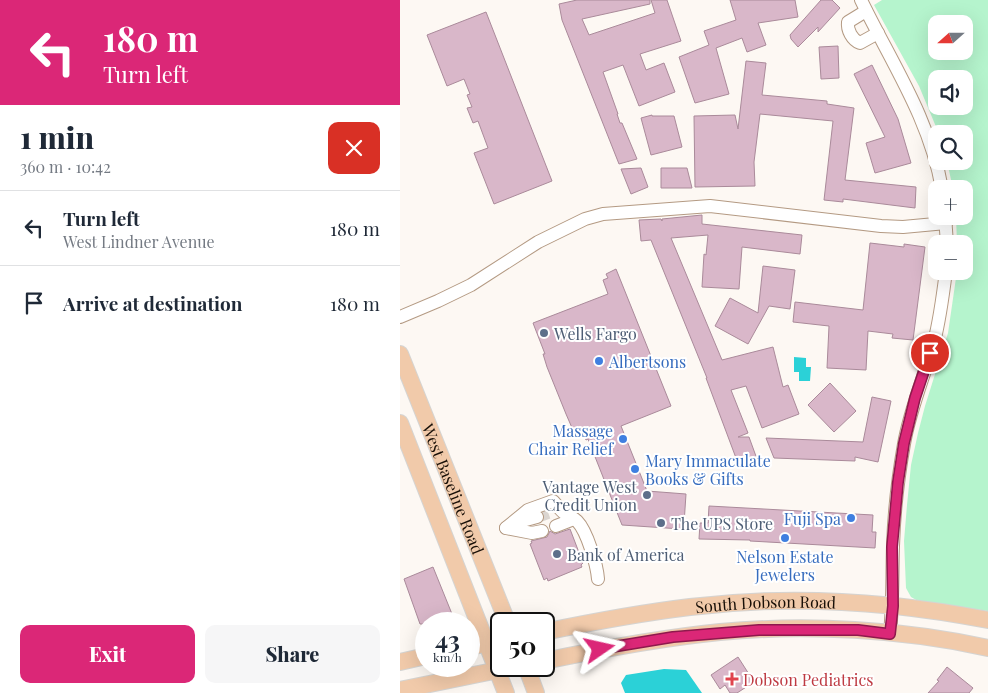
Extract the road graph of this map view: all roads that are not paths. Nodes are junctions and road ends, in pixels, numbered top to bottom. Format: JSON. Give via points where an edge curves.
{"nodes":[{"id":1,"x":864,"y":6,"type":"edge"},
{"id":2,"x":878,"y":33,"type":"junction"},
{"id":3,"x":940,"y":180,"type":"edge"},
{"id":4,"x":928,"y":223,"type":"edge"},
{"id":5,"x":945,"y":280,"type":"edge"},
{"id":6,"x":400,"y":317,"type":"edge"},
{"id":7,"x":400,"y":354,"type":"edge"},
{"id":8,"x":400,"y":423,"type":"edge"},
{"id":9,"x":540,"y":524,"type":"tunnel mouth"},
{"id":10,"x":598,"y":579,"type":"dead end"},
{"id":11,"x":893,"y":606,"type":"junction"},
{"id":12,"x":503,"y":612,"type":"edge"},
{"id":13,"x":988,"y":620,"type":"edge"},
{"id":14,"x":555,"y":630,"type":"edge"},
{"id":15,"x":490,"y":633,"type":"edge"},
{"id":16,"x":890,"y":634,"type":"junction"},
{"id":17,"x":988,"y":648,"type":"edge"},
{"id":18,"x":555,"y":658,"type":"edge"},
{"id":19,"x":415,"y":659,"type":"edge"},
{"id":20,"x":400,"y":662,"type":"edge"},
{"id":21,"x":490,"y":672,"type":"edge"},
{"id":22,"x":499,"y":677,"type":"edge"},
{"id":23,"x":530,"y":677,"type":"edge"},
{"id":24,"x":400,"y":690,"type":"edge"},
{"id":25,"x":506,"y":693,"type":"edge"},
{"id":26,"x":536,"y":693,"type":"edge"}],
"edges":[{"from":1,"to":2,"type":"street"},
{"from":1,"to":2,"type":"street","via":[[848,22],[854,41],[860,43]]},
{"from":2,"to":3,"type":"street","via":[[920,114]]},
{"from":4,"to":6,"type":"street","via":[[881,226],[710,206],[603,214],[585,219],[538,242],[471,285]]},
{"from":5,"to":11,"type":"street","via":[[941,313],[904,443],[892,547]]},
{"from":7,"to":12,"type":"main road","name":"West Baseline Road"},
{"from":8,"to":15,"type":"main road","name":"West Baseline Road"},
{"from":9,"to":10,"type":"street","via":[[532,533],[506,528],[528,510],[553,501],[560,516],[582,529]]},
{"from":11,"to":13,"type":"main road","name":"South Dobson Road"},
{"from":11,"to":14,"type":"main road","name":"South Dobson Road","via":[[811,601],[690,607]]},
{"from":11,"to":16,"type":"street"},
{"from":16,"to":17,"type":"main road","name":"South Dobson Road"},
{"from":16,"to":18,"type":"main road","name":"South Dobson Road","via":[[858,630],[721,632]]},
{"from":19,"to":20,"type":"main road"},
{"from":21,"to":24,"type":"main road"},
{"from":22,"to":25,"type":"main road","name":"West Baseline Road"},
{"from":23,"to":26,"type":"main road"}]}
